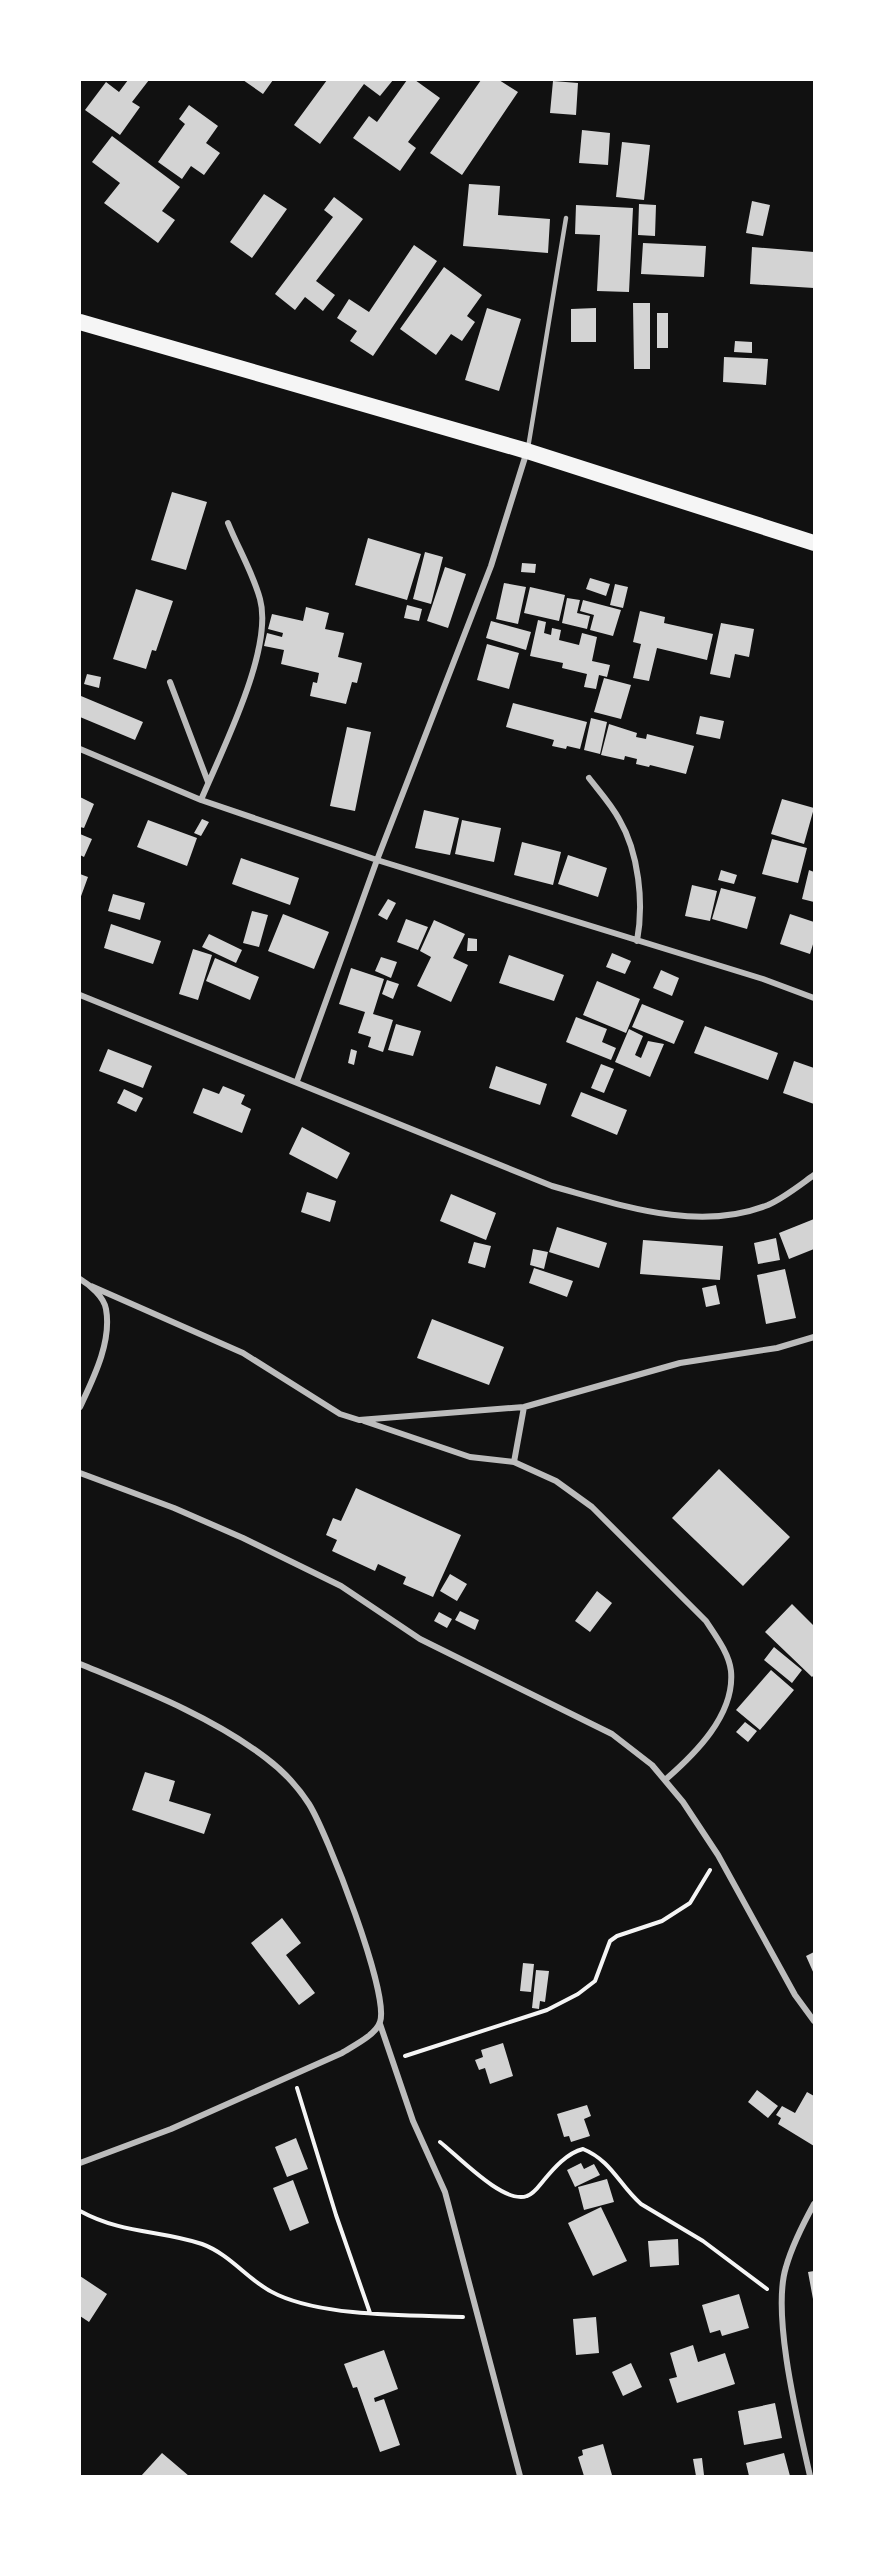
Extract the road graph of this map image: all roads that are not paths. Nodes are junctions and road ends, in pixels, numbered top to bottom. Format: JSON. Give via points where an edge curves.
{"nodes":[{"id":1,"x":566,"y":218,"type":"dead end"},
{"id":2,"x":80,"y":322,"type":"edge"},
{"id":3,"x":527,"y":451,"type":"junction"},
{"id":4,"x":228,"y":523,"type":"dead end"},
{"id":5,"x":814,"y":543,"type":"edge"},
{"id":6,"x":170,"y":682,"type":"dead end"},
{"id":7,"x":80,"y":749,"type":"edge"},
{"id":8,"x":589,"y":778,"type":"dead end"},
{"id":9,"x":208,"y":783,"type":"junction"},
{"id":10,"x":201,"y":800,"type":"junction"},
{"id":11,"x":377,"y":861,"type":"junction"},
{"id":12,"x":637,"y":941,"type":"junction"},
{"id":13,"x":80,"y":995,"type":"edge"},
{"id":14,"x":814,"y":998,"type":"edge"},
{"id":15,"x":297,"y":1082,"type":"junction"},
{"id":16,"x":814,"y":1175,"type":"edge"},
{"id":17,"x":80,"y":1279,"type":"edge"},
{"id":18,"x":92,"y":1286,"type":"junction"},
{"id":19,"x":814,"y":1337,"type":"edge"},
{"id":20,"x":80,"y":1407,"type":"edge"},
{"id":21,"x":524,"y":1407,"type":"junction"},
{"id":22,"x":359,"y":1420,"type":"junction"},
{"id":23,"x":514,"y":1462,"type":"junction"},
{"id":24,"x":80,"y":1473,"type":"edge"},
{"id":25,"x":80,"y":1664,"type":"edge"},
{"id":26,"x":665,"y":1780,"type":"junction"},
{"id":27,"x":814,"y":2021,"type":"edge"},
{"id":28,"x":380,"y":2024,"type":"junction"},
{"id":29,"x":80,"y":2163,"type":"edge"},
{"id":30,"x":814,"y":2204,"type":"edge"},
{"id":31,"x":520,"y":2476,"type":"edge"},
{"id":32,"x":810,"y":2476,"type":"edge"}],
"edges":[{"from":1,"to":3,"type":"lane"},
{"from":2,"to":3,"type":"highway"},
{"from":3,"to":5,"type":"highway"},
{"from":3,"to":11,"type":"street","via":[[491,566]]},
{"from":4,"to":9,"type":"street","via":[[260,600],[262,624],[246,691]]},
{"from":6,"to":9,"type":"street"},
{"from":7,"to":10,"type":"street"},
{"from":8,"to":12,"type":"street","via":[[627,835],[641,903]]},
{"from":9,"to":10,"type":"street"},
{"from":10,"to":11,"type":"street"},
{"from":11,"to":12,"type":"street"},
{"from":11,"to":15,"type":"street"},
{"from":12,"to":14,"type":"street","via":[[763,978]]},
{"from":13,"to":15,"type":"street"},
{"from":15,"to":16,"type":"street","via":[[552,1186],[626,1207],[692,1218],[734,1216],[770,1204]]},
{"from":17,"to":18,"type":"street"},
{"from":18,"to":20,"type":"street","via":[[106,1308],[106,1333],[95,1375]]},
{"from":18,"to":22,"type":"street","via":[[243,1353],[340,1414]]},
{"from":19,"to":21,"type":"street","via":[[777,1348],[680,1363]]},
{"from":21,"to":22,"type":"street"},
{"from":21,"to":23,"type":"street"},
{"from":22,"to":23,"type":"street","via":[[470,1457]]},
{"from":23,"to":26,"type":"street","via":[[556,1481],[591,1507],[694,1609],[720,1641],[731,1670],[724,1708],[705,1740]]},
{"from":24,"to":26,"type":"street","via":[[174,1508],[340,1586],[420,1639],[612,1734]]},
{"from":25,"to":28,"type":"street","via":[[212,1723],[266,1758],[293,1783],[310,1806],[347,1893],[378,1983]]},
{"from":26,"to":27,"type":"street","via":[[718,1855],[795,1995]]},
{"from":28,"to":29,"type":"street","via":[[342,2053],[293,2076]]},
{"from":28,"to":31,"type":"street","via":[[413,2121],[445,2192]]},
{"from":30,"to":32,"type":"street","via":[[785,2268],[781,2300],[789,2371]]}]}
